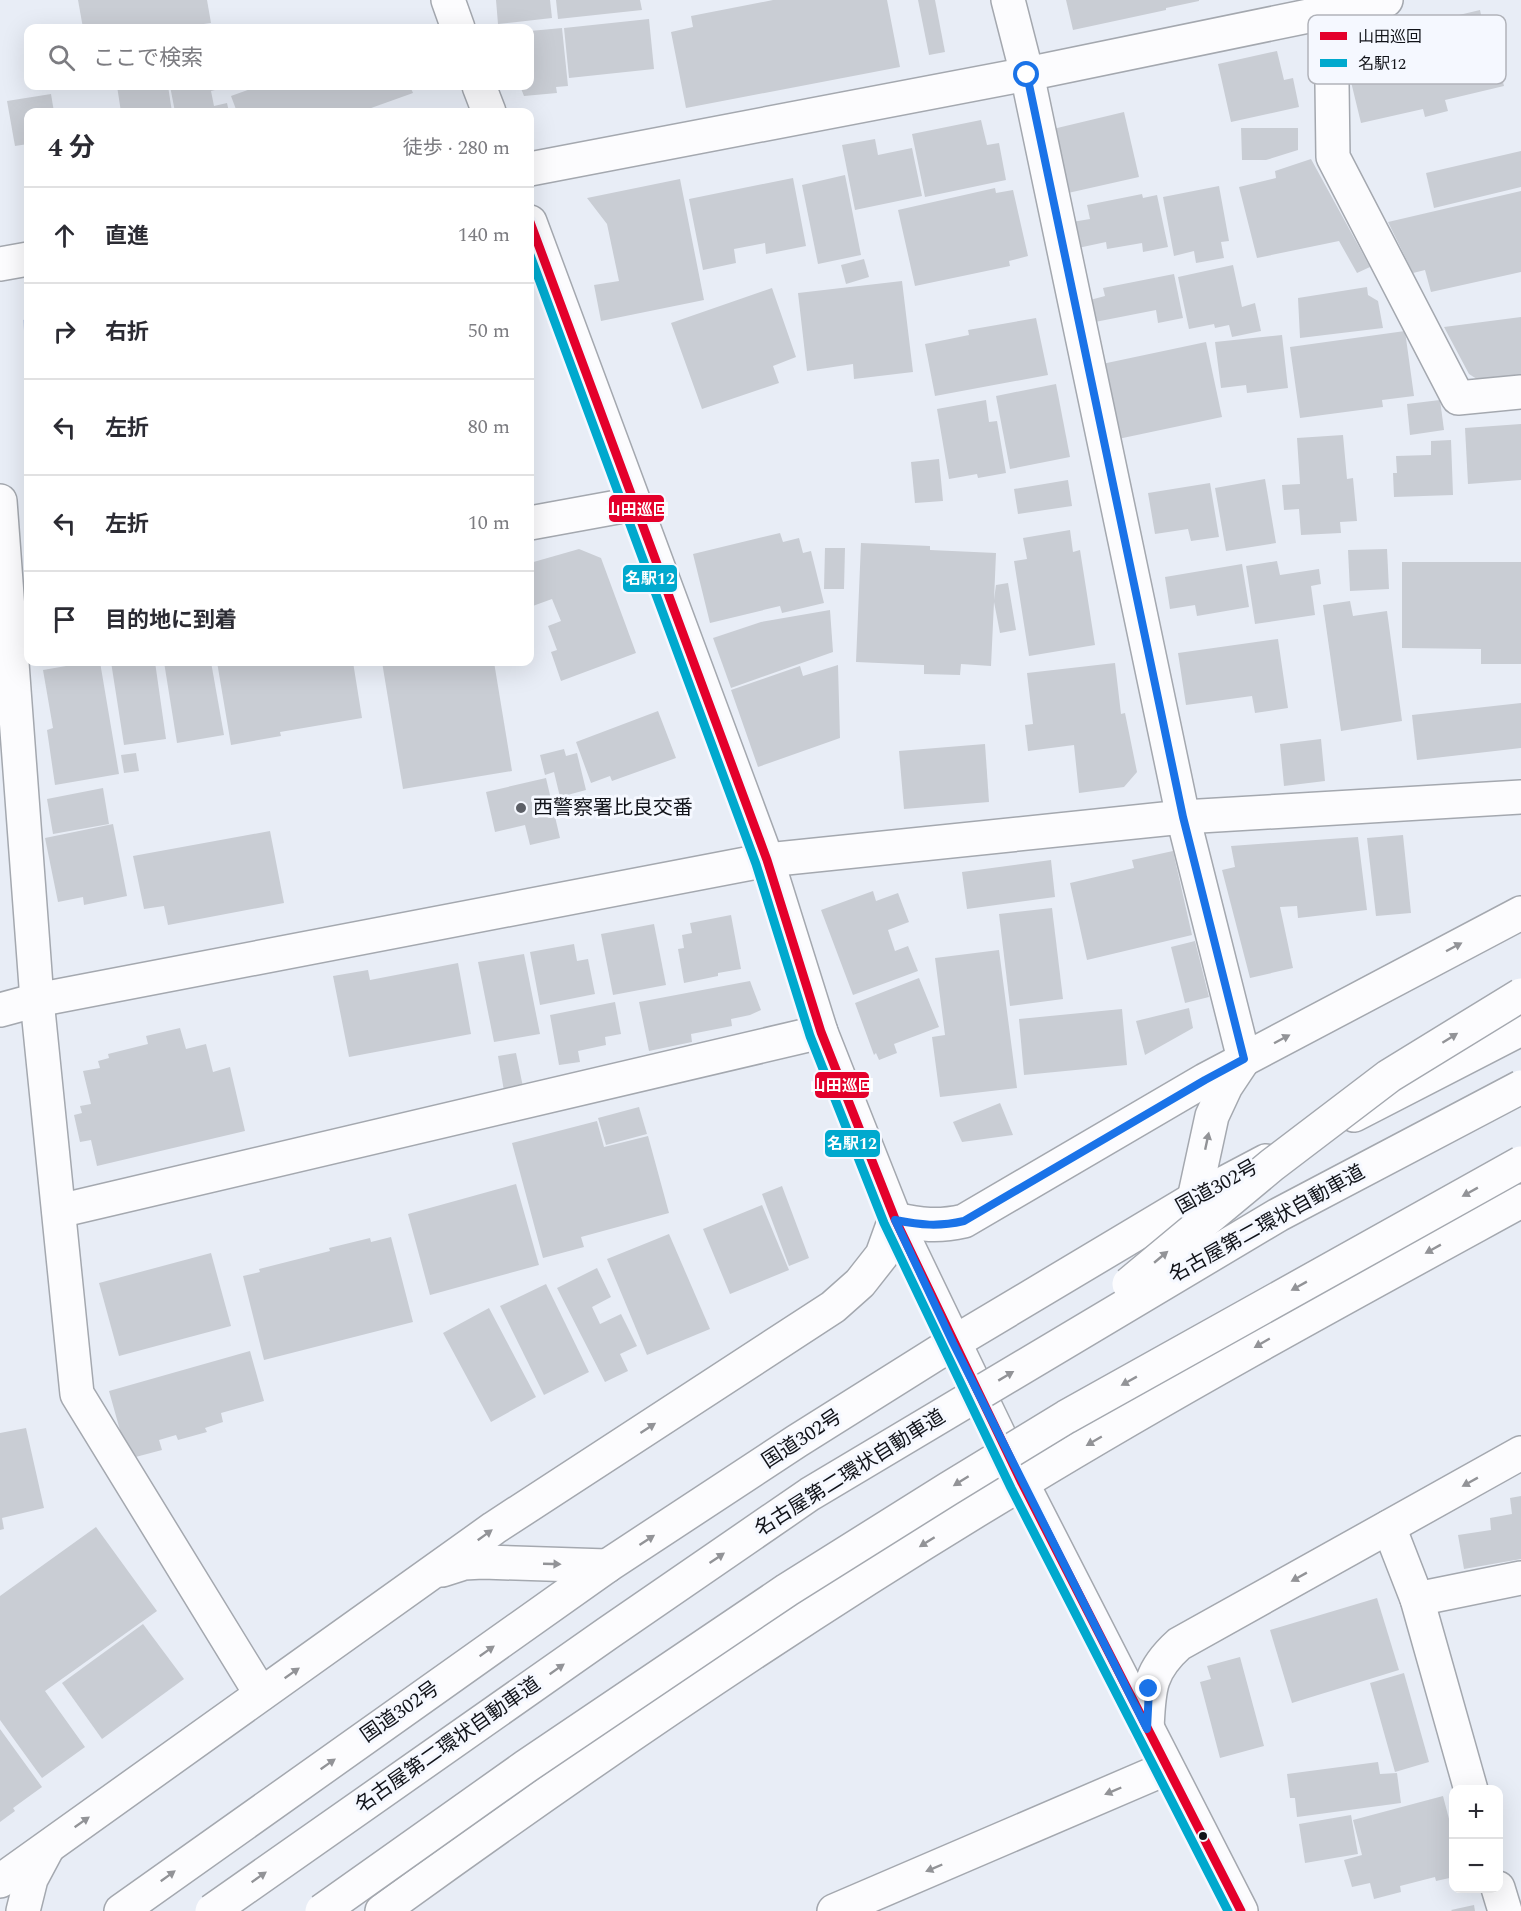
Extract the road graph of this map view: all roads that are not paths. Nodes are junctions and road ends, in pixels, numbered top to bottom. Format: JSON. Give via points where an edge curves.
{"nodes":[{"id":1,"x":448,"y":0,"type":"edge"},
{"id":2,"x":1008,"y":0,"type":"edge"},
{"id":3,"x":1386,"y":0,"type":"edge"},
{"id":4,"x":1331,"y":11,"type":"junction"},
{"id":5,"x":1312,"y":15,"type":"edge"},
{"id":6,"x":1331,"y":15,"type":"edge"},
{"id":7,"x":1308,"y":16,"type":"edge"},
{"id":8,"x":457,"y":24,"type":"edge"},
{"id":9,"x":1027,"y":75,"type":"junction"},
{"id":10,"x":1332,"y":84,"type":"edge"},
{"id":11,"x":481,"y":90,"type":"edge"},
{"id":12,"x":487,"y":108,"type":"edge"},
{"id":13,"x":534,"y":168,"type":"edge"},
{"id":14,"x":534,"y":233,"type":"edge"},
{"id":15,"x":24,"y":260,"type":"edge"},
{"id":16,"x":0,"y":264,"type":"edge"},
{"id":17,"x":1521,"y":392,"type":"edge"},
{"id":18,"x":0,"y":501,"type":"edge"},
{"id":19,"x":634,"y":504,"type":"junction"},
{"id":20,"x":534,"y":522,"type":"edge"},
{"id":21,"x":19,"y":616,"type":"edge"},
{"id":22,"x":1521,"y":797,"type":"edge"},
{"id":23,"x":1183,"y":817,"type":"junction"},
{"id":24,"x":767,"y":860,"type":"junction"},
{"id":25,"x":1521,"y":913,"type":"edge"},
{"id":26,"x":1521,"y":995,"type":"edge"},
{"id":27,"x":37,"y":1000,"type":"junction"},
{"id":28,"x":0,"y":1010,"type":"edge"},
{"id":29,"x":1521,"y":1029,"type":"edge"},
{"id":30,"x":821,"y":1032,"type":"junction"},
{"id":31,"x":1244,"y":1059,"type":"junction"},
{"id":32,"x":1521,"y":1087,"type":"edge"},
{"id":33,"x":1521,"y":1163,"type":"edge"},
{"id":34,"x":1194,"y":1198,"type":"junction"},
{"id":35,"x":1521,"y":1201,"type":"edge"},
{"id":36,"x":59,"y":1211,"type":"junction"},
{"id":37,"x":895,"y":1220,"type":"junction"},
{"id":38,"x":953,"y":1343,"type":"junction"},
{"id":39,"x":1052,"y":1348,"type":"junction"},
{"id":40,"x":1521,"y":1454,"type":"edge"},
{"id":41,"x":1023,"y":1483,"type":"junction"},
{"id":42,"x":1389,"y":1527,"type":"junction"},
{"id":43,"x":607,"y":1566,"type":"junction"},
{"id":44,"x":432,"y":1573,"type":"junction"},
{"id":45,"x":1521,"y":1578,"type":"edge"},
{"id":46,"x":1417,"y":1599,"type":"junction"},
{"id":47,"x":261,"y":1694,"type":"junction"},
{"id":48,"x":1147,"y":1729,"type":"junction"},
{"id":49,"x":1167,"y":1768,"type":"junction"},
{"id":50,"x":1469,"y":1785,"type":"edge"},
{"id":51,"x":49,"y":1845,"type":"junction"},
{"id":52,"x":0,"y":1881,"type":"edge"},
{"id":53,"x":1500,"y":1893,"type":"edge"},
{"id":54,"x":23,"y":1911,"type":"edge"},
{"id":55,"x":121,"y":1911,"type":"edge"},
{"id":56,"x":212,"y":1911,"type":"edge"},
{"id":57,"x":322,"y":1911,"type":"edge"},
{"id":58,"x":382,"y":1911,"type":"edge"},
{"id":59,"x":834,"y":1911,"type":"edge"},
{"id":60,"x":1241,"y":1911,"type":"edge"},
{"id":61,"x":1505,"y":1911,"type":"edge"}],
"edges":[{"from":1,"to":8,"type":"main road"},
{"from":2,"to":9,"type":"main road"},
{"from":3,"to":4,"type":"main road"},
{"from":4,"to":5,"type":"main road"},
{"from":4,"to":6,"type":"main road"},
{"from":7,"to":9,"type":"main road"},
{"from":9,"to":13,"type":"main road"},
{"from":9,"to":23,"type":"main road"},
{"from":10,"to":17,"type":"main road","via":[[1333,157],[1458,398]]},
{"from":11,"to":12,"type":"main road"},
{"from":14,"to":19,"type":"main road"},
{"from":15,"to":16,"type":"main road"},
{"from":18,"to":21,"type":"main road"},
{"from":19,"to":20,"type":"main road"},
{"from":19,"to":24,"type":"main road"},
{"from":21,"to":27,"type":"main road"},
{"from":22,"to":23,"type":"main road"},
{"from":23,"to":24,"type":"main road"},
{"from":23,"to":31,"type":"main road"},
{"from":24,"to":27,"type":"main road"},
{"from":24,"to":30,"type":"main road"},
{"from":31,"to":25,"type":"main road","one_way":true},
{"from":39,"to":26,"type":"main road","one_way":true,"bridge":true,"via":[[1272,1165],[1389,1076]]},
{"from":27,"to":28,"type":"main road"},
{"from":27,"to":36,"type":"main road"},
{"from":29,"to":34,"type":"main road","name":"国道302号"},
{"from":30,"to":36,"type":"main road"},
{"from":30,"to":37,"type":"main road"},
{"from":34,"to":31,"type":"main road","one_way":true,"via":[[1212,1116]]},
{"from":31,"to":37,"type":"main road","via":[[964,1221],[943,1226]]},
{"from":32,"to":39,"type":"main road","name":"名古屋第二環状自動車道","bridge":true,"via":[[1278,1215]]},
{"from":33,"to":57,"type":"main road","one_way":true,"bridge":true,"via":[[1065,1417],[927,1502],[728,1629]]},
{"from":34,"to":38,"type":"main road","name":"国道302号"},
{"from":35,"to":41,"type":"main road","one_way":true,"via":[[1284,1331]]},
{"from":36,"to":47,"type":"main road","via":[[77,1394]]},
{"from":37,"to":38,"type":"main road"},
{"from":44,"to":37,"type":"main road","one_way":true,"via":[[494,1528],[832,1307],[860,1283],[882,1254]]},
{"from":38,"to":41,"type":"main road"},
{"from":43,"to":38,"type":"main road","name":"国道302号","one_way":true},
{"from":56,"to":39,"type":"main road","name":"名古屋第二環状自動車道","one_way":true,"bridge":true,"via":[[810,1494]]},
{"from":40,"to":42,"type":"main road","one_way":true},
{"from":41,"to":48,"type":"main road"},
{"from":41,"to":58,"type":"main road","one_way":true,"via":[[864,1581],[683,1701]]},
{"from":42,"to":46,"type":"main road"},
{"from":42,"to":48,"type":"main road","one_way":true,"via":[[1179,1644],[1165,1656],[1155,1673],[1149,1689]]},
{"from":44,"to":43,"type":"main road","one_way":true,"via":[[464,1563]]},
{"from":55,"to":43,"type":"main road","name":"国道302号","one_way":true},
{"from":47,"to":44,"type":"main road","one_way":true},
{"from":45,"to":46,"type":"main road"},
{"from":46,"to":50,"type":"main road"},
{"from":51,"to":47,"type":"main road","one_way":true},
{"from":48,"to":49,"type":"main road"},
{"from":49,"to":59,"type":"main road","one_way":true},
{"from":49,"to":60,"type":"main road"},
{"from":51,"to":52,"type":"main road"},
{"from":51,"to":54,"type":"main road","via":[[31,1879]]},
{"from":53,"to":61,"type":"main road"}]}
